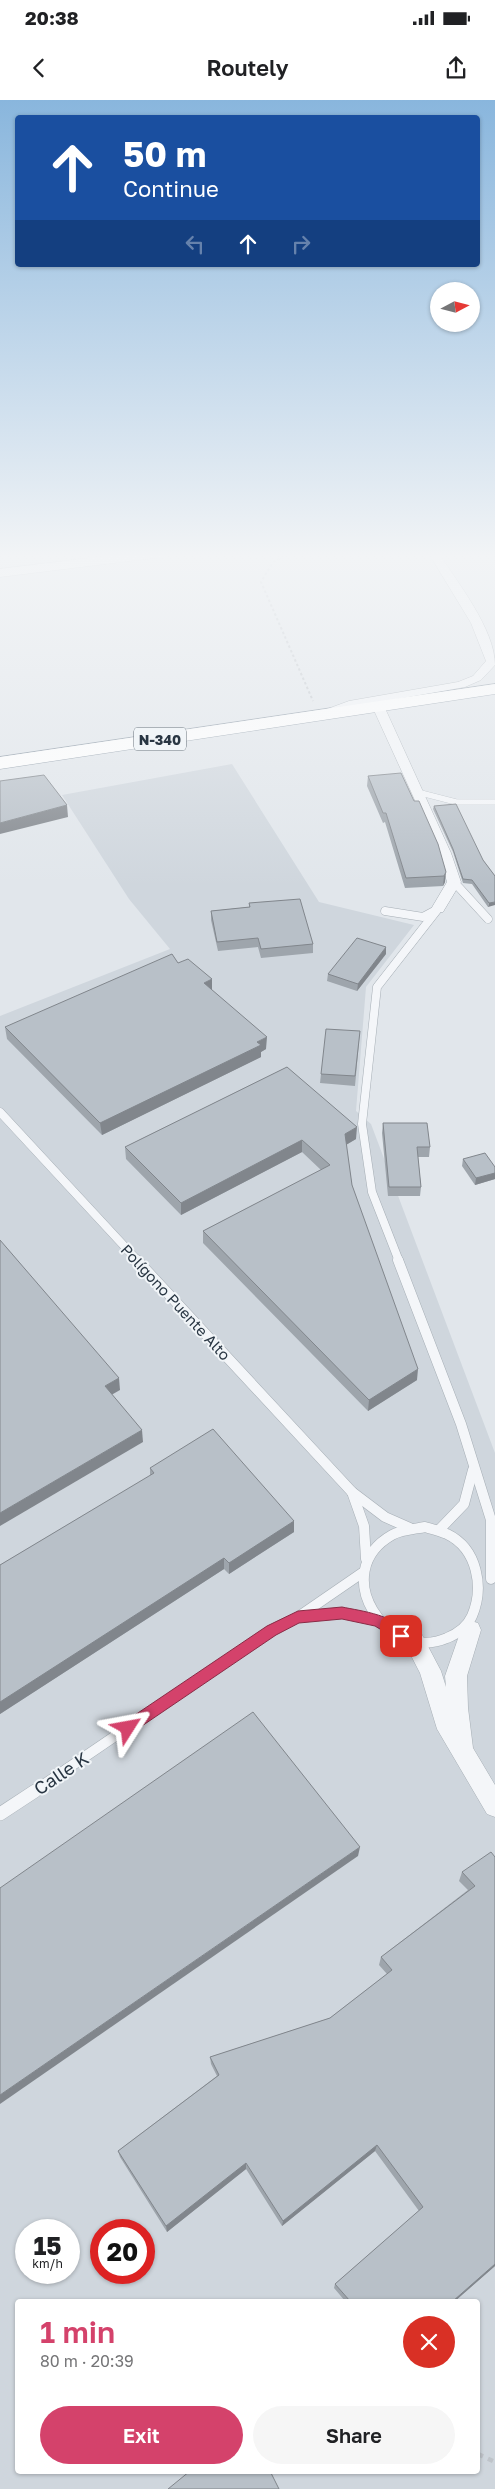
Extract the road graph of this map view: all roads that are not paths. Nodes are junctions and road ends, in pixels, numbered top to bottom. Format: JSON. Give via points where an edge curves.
{"nodes":[{"id":1,"x":491,"y":663,"type":"edge"},
{"id":2,"x":495,"y":689,"type":"edge"},
{"id":3,"x":378,"y":706,"type":"junction"},
{"id":4,"x":321,"y":714,"type":"junction"},
{"id":5,"x":6,"y":762,"type":"edge"},
{"id":6,"x":417,"y":792,"type":"junction"},
{"id":7,"x":495,"y":802,"type":"edge"},
{"id":8,"x":454,"y":882,"type":"junction"},
{"id":9,"x":438,"y":909,"type":"junction"},
{"id":10,"x":385,"y":911,"type":"dead end"},
{"id":11,"x":488,"y":919,"type":"dead end"},
{"id":12,"x":0,"y":1112,"type":"edge"},
{"id":13,"x":474,"y":1467,"type":"junction"},
{"id":14,"x":352,"y":1492,"type":"junction"},
{"id":15,"x":410,"y":1528,"type":"junction"},
{"id":16,"x":440,"y":1529,"type":"junction"},
{"id":17,"x":366,"y":1558,"type":"junction"},
{"id":18,"x":362,"y":1573,"type":"junction"},
{"id":19,"x":298,"y":1617,"type":"junction"},
{"id":20,"x":378,"y":1620,"type":"junction"},
{"id":21,"x":478,"y":1622,"type":"joint"},
{"id":22,"x":414,"y":1640,"type":"junction"},
{"id":23,"x":464,"y":1754,"type":"junction"},
{"id":24,"x":495,"y":1806,"type":"edge"},
{"id":25,"x":0,"y":1814,"type":"edge"}],
"edges":[{"from":1,"to":4,"type":"street","via":[[477,678],[462,685],[349,704]]},
{"from":2,"to":3,"type":"highway","number":"N-340"},
{"from":3,"to":4,"type":"highway","number":"N-340"},
{"from":3,"to":6,"type":"street"},
{"from":4,"to":5,"type":"highway","number":"N-340"},
{"from":6,"to":7,"type":"lane","via":[[432,798],[483,804]]},
{"from":6,"to":8,"type":"street"},
{"from":8,"to":9,"type":"street"},
{"from":8,"to":11,"type":"lane"},
{"from":9,"to":10,"type":"lane","via":[[423,917]]},
{"from":9,"to":13,"type":"lane","via":[[376,987],[362,1124],[372,1192],[461,1424]]},
{"from":12,"to":14,"type":"lane","name":"Polígono Puente Alto"},
{"from":13,"to":16,"type":"lane","via":[[469,1497],[462,1509]]},
{"from":13,"to":16,"type":"lane","name":"Polígono Puente Alto","via":[[491,1520],[491,1584],[485,1562],[473,1548],[458,1536]]},
{"from":14,"to":15,"type":"lane","name":"Polígono Puente Alto","via":[[385,1517]]},
{"from":14,"to":17,"type":"lane","name":"Polígono Puente Alto","via":[[364,1526]]},
{"from":15,"to":16,"type":"lane","name":"Polígono Puente Alto"},
{"from":15,"to":17,"type":"lane","name":"Polígono Puente Alto","via":[[392,1533]]},
{"from":17,"to":18,"type":"lane","name":"Polígono Puente Alto"},
{"from":18,"to":19,"type":"lane"},
{"from":18,"to":20,"type":"lane","name":"Polígono Puente Alto","via":[[362,1589]]},
{"from":19,"to":20,"type":"lane","via":[[342,1613]]},
{"from":19,"to":25,"type":"lane","name":"Calle K","via":[[272,1630]]},
{"from":20,"to":22,"type":"lane","name":"Polígono Puente Alto","via":[[401,1636]]},
{"from":21,"to":22,"type":"lane","name":"Polígono Puente Alto","via":[[455,1639],[435,1642]]},
{"from":21,"to":23,"type":"street","via":[[456,1676]]},
{"from":22,"to":23,"type":"street","via":[[430,1670],[445,1722]]},
{"from":23,"to":24,"type":"street"}]}
